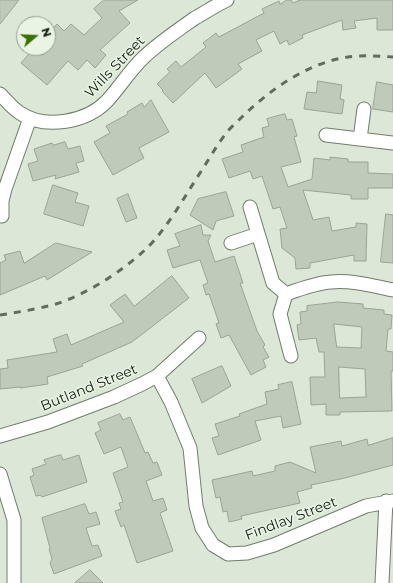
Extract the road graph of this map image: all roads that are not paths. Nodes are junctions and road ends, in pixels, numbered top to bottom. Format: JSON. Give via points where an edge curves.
{"nodes":[{"id":1,"x":227,"y":0,"type":"edge"},
{"id":2,"x":0,"y":94,"type":"edge"},
{"id":3,"x":364,"y":110,"type":"dead end"},
{"id":4,"x":30,"y":118,"type":"junction"},
{"id":5,"x":326,"y":135,"type":"dead end"},
{"id":6,"x":360,"y":139,"type":"junction"},
{"id":7,"x":393,"y":143,"type":"edge"},
{"id":8,"x":250,"y":207,"type":"dead end"},
{"id":9,"x":2,"y":216,"type":"dead end"},
{"id":10,"x":258,"y":234,"type":"junction"},
{"id":11,"x":231,"y":243,"type":"dead end"},
{"id":12,"x":393,"y":290,"type":"edge"},
{"id":13,"x":286,"y":294,"type":"junction"},
{"id":14,"x":199,"y":338,"type":"dead end"},
{"id":15,"x":291,"y":356,"type":"dead end"},
{"id":16,"x":157,"y":376,"type":"junction"},
{"id":17,"x":0,"y":436,"type":"edge"},
{"id":18,"x":0,"y":474,"type":"edge"},
{"id":19,"x":390,"y":501,"type":"edge"},
{"id":20,"x":14,"y":583,"type":"edge"},
{"id":21,"x":382,"y":583,"type":"edge"}],
"edges":[{"from":1,"to":4,"type":"street","name":"Wills Street","via":[[206,11],[157,45],[96,110],[82,118],[62,122]]},
{"from":2,"to":4,"type":"street","name":"Wills Street","via":[[20,114]]},
{"from":3,"to":6,"type":"street"},
{"from":4,"to":9,"type":"street","via":[[5,189]]},
{"from":5,"to":6,"type":"street"},
{"from":6,"to":7,"type":"street"},
{"from":8,"to":10,"type":"street"},
{"from":10,"to":11,"type":"street"},
{"from":10,"to":13,"type":"street","via":[[273,283]]},
{"from":12,"to":13,"type":"street","via":[[358,282],[331,282]]},
{"from":13,"to":15,"type":"street","via":[[280,314]]},
{"from":14,"to":16,"type":"street","name":"Butland Street"},
{"from":16,"to":17,"type":"street","name":"Butland Street","via":[[114,398]]},
{"from":16,"to":19,"type":"street","name":"Findlay Street","via":[[190,448],[196,506],[202,528],[213,545],[228,554],[248,554],[366,506]]},
{"from":18,"to":20,"type":"street","via":[[14,520]]},
{"from":19,"to":21,"type":"street"}]}
